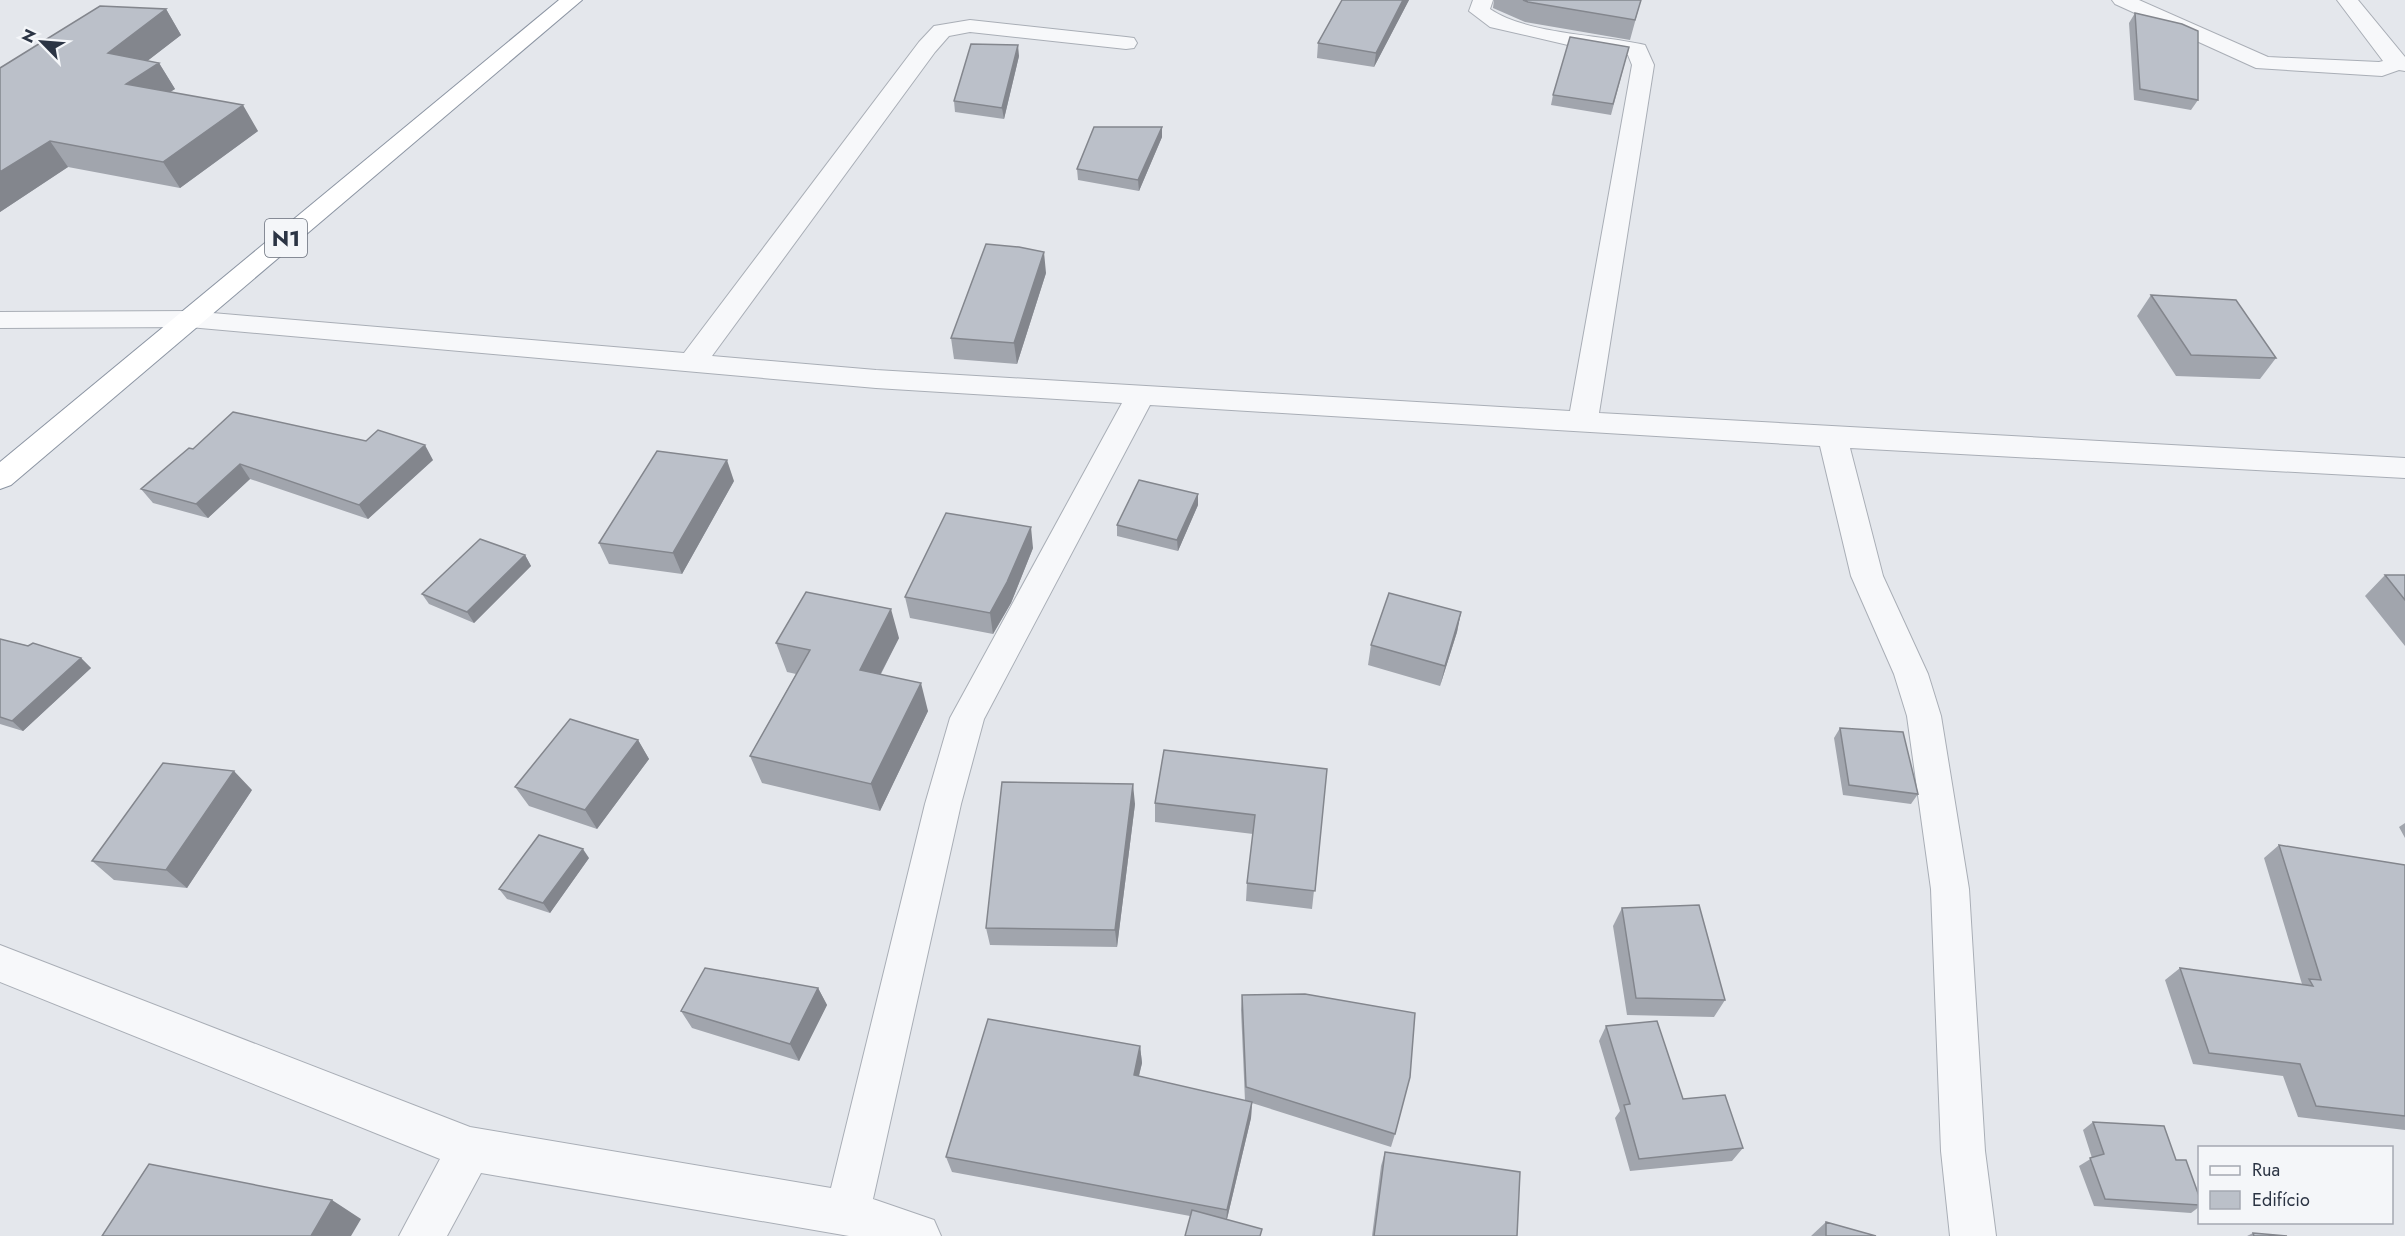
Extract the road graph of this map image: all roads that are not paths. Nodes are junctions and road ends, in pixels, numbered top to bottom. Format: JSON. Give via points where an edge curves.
{"nodes":[{"id":1,"x":572,"y":0,"type":"edge"},
{"id":2,"x":1483,"y":0,"type":"edge"},
{"id":3,"x":2122,"y":0,"type":"edge"},
{"id":4,"x":2348,"y":0,"type":"edge"},
{"id":5,"x":1126,"y":42,"type":"dead end"},
{"id":6,"x":2400,"y":63,"type":"edge"},
{"id":7,"x":189,"y":319,"type":"junction"},
{"id":8,"x":0,"y":320,"type":"edge"},
{"id":9,"x":691,"y":364,"type":"junction"},
{"id":10,"x":1141,"y":394,"type":"junction"},
{"id":11,"x":1582,"y":421,"type":"junction"},
{"id":12,"x":1833,"y":437,"type":"junction"},
{"id":13,"x":2405,"y":468,"type":"edge"},
{"id":14,"x":0,"y":478,"type":"edge"},
{"id":15,"x":0,"y":963,"type":"edge"},
{"id":16,"x":470,"y":1149,"type":"junction"},
{"id":17,"x":847,"y":1213,"type":"junction"},
{"id":18,"x":422,"y":1236,"type":"edge"},
{"id":19,"x":918,"y":1236,"type":"edge"},
{"id":20,"x":1973,"y":1236,"type":"edge"}],
"edges":[{"from":1,"to":7,"type":"highway","number":"N1"},
{"from":2,"to":11,"type":"street","via":[[1479,10],[1497,23],[1637,50],[1643,65]]},
{"from":3,"to":6,"type":"street","via":[[2264,63],[2382,69]]},
{"from":4,"to":6,"type":"street"},
{"from":5,"to":9,"type":"street","via":[[970,26],[942,31]]},
{"from":7,"to":8,"type":"street"},
{"from":7,"to":9,"type":"street"},
{"from":7,"to":14,"type":"highway","number":"N1"},
{"from":9,"to":10,"type":"street"},
{"from":10,"to":11,"type":"street"},
{"from":10,"to":17,"type":"street","via":[[967,717]]},
{"from":11,"to":12,"type":"street"},
{"from":12,"to":13,"type":"street"},
{"from":12,"to":20,"type":"street","via":[[1867,576],[1911,674],[1924,716],[1950,889],[1963,1151]]},
{"from":15,"to":16,"type":"street"},
{"from":16,"to":17,"type":"street"},
{"from":16,"to":18,"type":"street"},
{"from":17,"to":19,"type":"street"}]}
